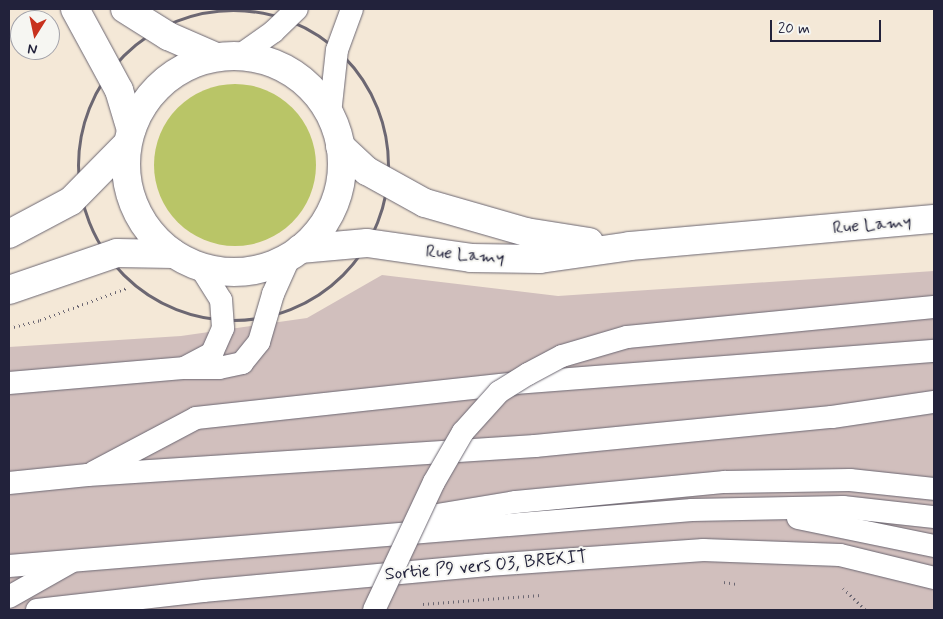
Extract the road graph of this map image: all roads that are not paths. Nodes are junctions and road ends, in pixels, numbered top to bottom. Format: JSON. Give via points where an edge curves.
{"nodes":[{"id":1,"x":75,"y":9,"type":"edge"},
{"id":2,"x":125,"y":9,"type":"edge"},
{"id":3,"x":352,"y":9,"type":"edge"},
{"id":4,"x":292,"y":14,"type":"edge"},
{"id":5,"x":227,"y":57,"type":"junction"},
{"id":6,"x":330,"y":114,"type":"junction"},
{"id":7,"x":129,"y":137,"type":"junction"},
{"id":8,"x":340,"y":146,"type":"junction"},
{"id":9,"x":934,"y":219,"type":"edge"},
{"id":10,"x":9,"y":234,"type":"edge"},
{"id":11,"x":630,"y":246,"type":"junction"},
{"id":12,"x":295,"y":252,"type":"junction"},
{"id":13,"x":174,"y":254,"type":"junction"},
{"id":14,"x":200,"y":266,"type":"junction"},
{"id":15,"x":9,"y":290,"type":"edge"},
{"id":16,"x":934,"y":308,"type":"edge"},
{"id":17,"x":934,"y":351,"type":"edge"},
{"id":18,"x":185,"y":368,"type":"junction"},
{"id":19,"x":9,"y":383,"type":"edge"},
{"id":20,"x":934,"y":402,"type":"edge"},
{"id":21,"x":832,"y":417,"type":"junction"},
{"id":22,"x":934,"y":417,"type":"edge"},
{"id":23,"x":934,"y":474,"type":"edge"},
{"id":24,"x":88,"y":475,"type":"junction"},
{"id":25,"x":892,"y":483,"type":"junction"},
{"id":26,"x":9,"y":484,"type":"edge"},
{"id":27,"x":934,"y":489,"type":"edge"},
{"id":28,"x":758,"y":511,"type":"junction"},
{"id":29,"x":934,"y":517,"type":"edge"},
{"id":30,"x":934,"y":546,"type":"edge"},
{"id":31,"x":237,"y":547,"type":"junction"},
{"id":32,"x":74,"y":560,"type":"junction"},
{"id":33,"x":9,"y":566,"type":"edge"},
{"id":34,"x":934,"y":578,"type":"edge"},
{"id":35,"x":9,"y":597,"type":"edge"},
{"id":36,"x":49,"y":609,"type":"edge"},
{"id":37,"x":374,"y":610,"type":"edge"}],
"edges":[{"from":1,"to":7,"type":"street","via":[[109,71]]},
{"from":2,"to":5,"type":"street","via":[[157,30]]},
{"from":3,"to":6,"type":"lane","via":[[337,50]]},
{"from":4,"to":5,"type":"lane"},
{"from":5,"to":6,"type":"street","via":[[261,59],[289,71],[312,90]]},
{"from":5,"to":7,"type":"street","via":[[188,66],[163,82],[144,104]]},
{"from":6,"to":8,"type":"street"},
{"from":7,"to":10,"type":"street","via":[[80,194],[50,214]]},
{"from":7,"to":13,"type":"street","via":[[126,172],[137,213],[158,241]]},
{"from":8,"to":11,"type":"street","name":"Rue Lamy","via":[[387,184],[425,203],[479,221],[556,239]]},
{"from":8,"to":12,"type":"street","via":[[341,175],[334,203],[320,229]]},
{"from":9,"to":11,"type":"street","name":"Rue Lamy"},
{"from":11,"to":12,"type":"street","name":"Rue Lamy","via":[[540,259],[507,260],[452,256],[367,243]]},
{"from":12,"to":14,"type":"street","via":[[264,268],[243,271]]},
{"from":12,"to":18,"type":"lane","via":[[273,294],[259,342],[248,359],[228,367]]},
{"from":13,"to":14,"type":"street"},
{"from":13,"to":15,"type":"street","via":[[140,251],[106,255]]},
{"from":14,"to":18,"type":"lane","via":[[220,300],[224,328],[212,353]]},
{"from":16,"to":37,"type":"lane","bridge":true,"via":[[627,336],[562,356],[528,374],[499,392],[463,432],[434,482]]},
{"from":17,"to":24,"type":"lane","via":[[516,383],[196,418]]},
{"from":18,"to":19,"type":"lane"},
{"from":20,"to":21,"type":"lane"},
{"from":21,"to":22,"type":"lane"},
{"from":21,"to":24,"type":"lane","via":[[535,446]]},
{"from":23,"to":25,"type":"lane"},
{"from":24,"to":26,"type":"lane"},
{"from":25,"to":27,"type":"lane"},
{"from":25,"to":31,"type":"lane","via":[[796,480],[662,486],[516,502]]},
{"from":28,"to":29,"type":"lane","via":[[843,507]]},
{"from":28,"to":30,"type":"lane"},
{"from":28,"to":31,"type":"lane","via":[[682,511]]},
{"from":31,"to":32,"type":"lane"},
{"from":32,"to":33,"type":"lane"},
{"from":32,"to":35,"type":"lane"},
{"from":34,"to":36,"type":"lane","name":"Sortie P9 vers O3, BREXIT","via":[[840,555],[703,550],[488,564]]}]}
